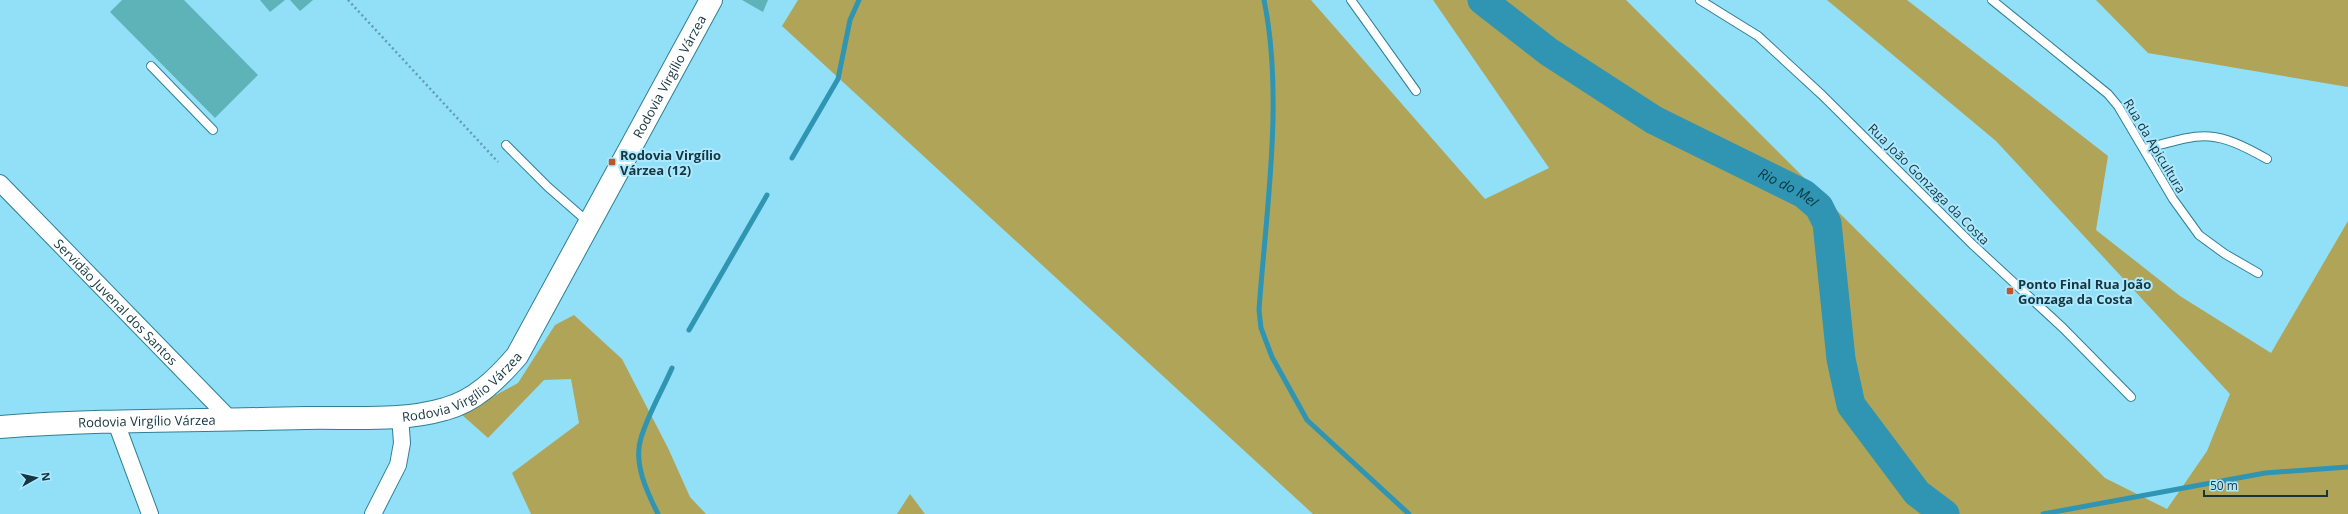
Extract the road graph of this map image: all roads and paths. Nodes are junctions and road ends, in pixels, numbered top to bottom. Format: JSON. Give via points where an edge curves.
{"nodes":[{"id":1,"x":348,"y":0,"type":"edge"},
{"id":2,"x":711,"y":0,"type":"edge"},
{"id":3,"x":1351,"y":0,"type":"edge"},
{"id":4,"x":1700,"y":0,"type":"edge"},
{"id":5,"x":1992,"y":0,"type":"edge"},
{"id":6,"x":151,"y":66,"type":"dead end"},
{"id":7,"x":1416,"y":91,"type":"dead end"},
{"id":8,"x":213,"y":130,"type":"dead end"},
{"id":9,"x":506,"y":145,"type":"dead end"},
{"id":10,"x":2144,"y":150,"type":"junction"},
{"id":11,"x":2267,"y":159,"type":"dead end"},
{"id":12,"x":498,"y":162,"type":"dead end"},
{"id":13,"x":0,"y":183,"type":"edge"},
{"id":14,"x":590,"y":224,"type":"junction"},
{"id":15,"x":2258,"y":273,"type":"dead end"},
{"id":16,"x":2131,"y":397,"type":"dead end"},
{"id":17,"x":400,"y":416,"type":"junction"},
{"id":18,"x":115,"y":420,"type":"junction"},
{"id":19,"x":231,"y":420,"type":"junction"},
{"id":20,"x":0,"y":427,"type":"edge"},
{"id":21,"x":150,"y":514,"type":"edge"},
{"id":22,"x":373,"y":514,"type":"edge"}],
"edges":[{"from":1,"to":12,"type":"path"},
{"from":2,"to":14,"type":"main road","name":"Rodovia Virgílio Várzea"},
{"from":3,"to":7,"type":"lane"},
{"from":4,"to":16,"type":"lane","name":"Rua João Gonzaga da Costa","via":[[1758,36],[1822,95],[1972,244],[2063,328]]},
{"from":5,"to":10,"type":"lane","name":"Rua da Apicultura","via":[[2108,94]]},
{"from":6,"to":8,"type":"lane"},
{"from":9,"to":14,"type":"lane"},
{"from":10,"to":11,"type":"lane","via":[[2200,135],[2218,136],[2240,144]]},
{"from":10,"to":15,"type":"lane","name":"Rua da Apicultura","via":[[2177,206],[2199,235],[2224,254]]},
{"from":13,"to":19,"type":"street","name":"Servidão Juvenal dos Santos"},
{"from":14,"to":17,"type":"main road","name":"Rodovia Virgílio Várzea","via":[[517,356],[504,372],[466,401],[445,409]]},
{"from":17,"to":19,"type":"main road","name":"Rodovia Virgílio Várzea"},
{"from":17,"to":22,"type":"street","via":[[402,443],[398,466]]},
{"from":18,"to":19,"type":"main road","name":"Rodovia Virgílio Várzea"},
{"from":18,"to":20,"type":"main road","name":"Rodovia Virgílio Várzea"},
{"from":18,"to":21,"type":"street"}]}
